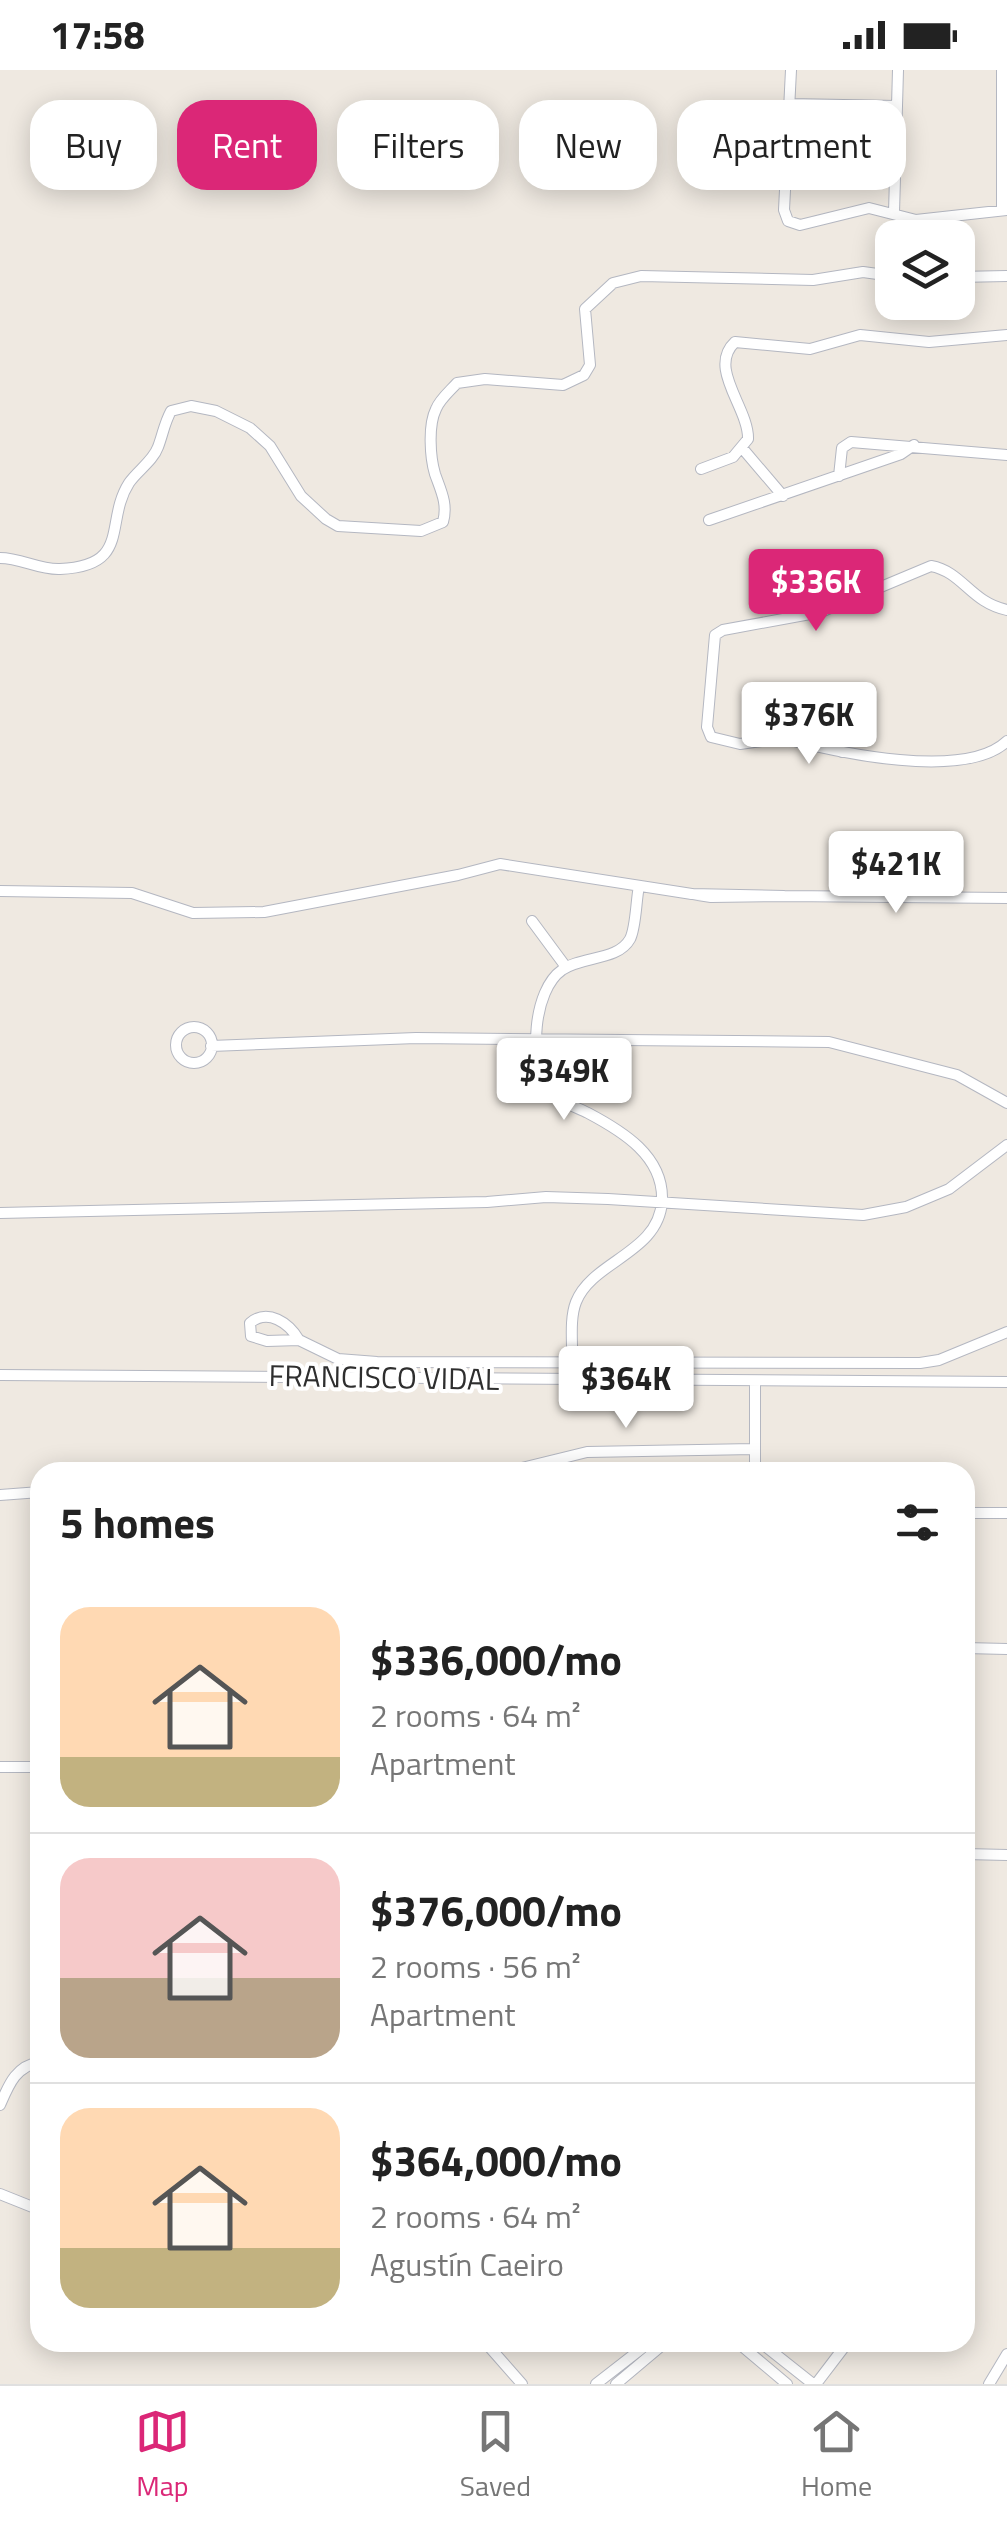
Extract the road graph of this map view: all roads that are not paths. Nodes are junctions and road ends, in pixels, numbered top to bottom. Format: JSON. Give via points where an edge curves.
{"nodes":[{"id":1,"x":791,"y":70,"type":"edge"},
{"id":2,"x":898,"y":70,"type":"edge"},
{"id":3,"x":1002,"y":70,"type":"edge"},
{"id":4,"x":790,"y":100,"type":"edge"},
{"id":5,"x":897,"y":100,"type":"edge"},
{"id":6,"x":1005,"y":103,"type":"edge"},
{"id":7,"x":785,"y":190,"type":"edge"},
{"id":8,"x":895,"y":190,"type":"edge"},
{"id":9,"x":1005,"y":210,"type":"edge"},
{"id":10,"x":894,"y":213,"type":"junction"},
{"id":11,"x":875,"y":274,"type":"edge"},
{"id":12,"x":1007,"y":276,"type":"edge"},
{"id":13,"x":975,"y":277,"type":"edge"},
{"id":14,"x":1007,"y":335,"type":"edge"},
{"id":15,"x":914,"y":446,"type":"junction"},
{"id":16,"x":743,"y":449,"type":"junction"},
{"id":17,"x":1007,"y":452,"type":"edge"},
{"id":18,"x":701,"y":470,"type":"dead end"},
{"id":19,"x":839,"y":476,"type":"junction"},
{"id":20,"x":784,"y":496,"type":"junction"},
{"id":21,"x":709,"y":520,"type":"dead end"},
{"id":22,"x":0,"y":558,"type":"edge"},
{"id":23,"x":1007,"y":610,"type":"edge"},
{"id":24,"x":1007,"y":741,"type":"edge"},
{"id":25,"x":640,"y":886,"type":"junction"},
{"id":26,"x":0,"y":891,"type":"edge"},
{"id":27,"x":1004,"y":900,"type":"edge"},
{"id":28,"x":532,"y":921,"type":"dead end"},
{"id":29,"x":566,"y":967,"type":"junction"},
{"id":30,"x":537,"y":1039,"type":"junction"},
{"id":31,"x":212,"y":1046,"type":"dead end"},
{"id":32,"x":1004,"y":1099,"type":"edge"},
{"id":33,"x":1007,"y":1145,"type":"edge"},
{"id":34,"x":662,"y":1203,"type":"junction"},
{"id":35,"x":0,"y":1213,"type":"edge"},
{"id":36,"x":1007,"y":1332,"type":"edge"},
{"id":37,"x":299,"y":1340,"type":"dead end"},
{"id":38,"x":572,"y":1363,"type":"junction"},
{"id":39,"x":0,"y":1375,"type":"edge"},
{"id":40,"x":755,"y":1382,"type":"junction"},
{"id":41,"x":1007,"y":1382,"type":"edge"},
{"id":42,"x":754,"y":1449,"type":"junction"},
{"id":43,"x":546,"y":1462,"type":"edge"},
{"id":44,"x":755,"y":1462,"type":"edge"},
{"id":45,"x":30,"y":1493,"type":"edge"},
{"id":46,"x":0,"y":1495,"type":"edge"},
{"id":47,"x":975,"y":1513,"type":"edge"},
{"id":48,"x":1007,"y":1513,"type":"edge"},
{"id":49,"x":975,"y":1648,"type":"edge"},
{"id":50,"x":1007,"y":1649,"type":"edge"},
{"id":51,"x":0,"y":1767,"type":"edge"},
{"id":52,"x":30,"y":1767,"type":"edge"},
{"id":53,"x":975,"y":1854,"type":"edge"},
{"id":54,"x":1007,"y":1855,"type":"edge"},
{"id":55,"x":30,"y":2064,"type":"edge"},
{"id":56,"x":0,"y":2104,"type":"edge"},
{"id":57,"x":0,"y":2194,"type":"edge"},
{"id":58,"x":30,"y":2206,"type":"edge"},
{"id":59,"x":494,"y":2352,"type":"edge"},
{"id":60,"x":637,"y":2352,"type":"edge"},
{"id":61,"x":654,"y":2352,"type":"edge"},
{"id":62,"x":749,"y":2352,"type":"edge"},
{"id":63,"x":773,"y":2352,"type":"edge"},
{"id":64,"x":840,"y":2352,"type":"edge"},
{"id":65,"x":1007,"y":2354,"type":"edge"},
{"id":66,"x":522,"y":2384,"type":"edge"},
{"id":67,"x":596,"y":2384,"type":"edge"},
{"id":68,"x":616,"y":2384,"type":"edge"},
{"id":69,"x":788,"y":2384,"type":"edge"},
{"id":70,"x":814,"y":2384,"type":"edge"},
{"id":71,"x":989,"y":2384,"type":"edge"}],
"edges":[{"from":1,"to":4,"type":"street"},
{"from":2,"to":5,"type":"street"},
{"from":3,"to":6,"type":"street"},
{"from":6,"to":9,"type":"street"},
{"from":7,"to":10,"type":"street","via":[[788,221],[800,225],[869,208]]},
{"from":8,"to":10,"type":"street"},
{"from":9,"to":10,"type":"street","via":[[922,220]]},
{"from":11,"to":22,"type":"street","via":[[813,280],[642,276],[613,283],[585,309],[590,365],[584,375],[563,385],[457,383],[434,410],[434,470],[446,510],[443,522],[421,531],[326,520],[250,428],[191,406],[171,412],[158,449],[128,484],[108,552],[61,569]]},
{"from":12,"to":13,"type":"street"},
{"from":14,"to":16,"type":"street","via":[[929,342],[860,335],[810,349],[735,342],[726,368],[747,422]]},
{"from":15,"to":17,"type":"street"},
{"from":15,"to":19,"type":"street"},
{"from":15,"to":19,"type":"street","via":[[846,443]]},
{"from":16,"to":18,"type":"street"},
{"from":16,"to":20,"type":"street"},
{"from":19,"to":20,"type":"street"},
{"from":20,"to":21,"type":"street"},
{"from":23,"to":24,"type":"street","via":[[980,601],[948,570],[931,566],[821,612],[718,631],[708,733],[732,744],[785,738],[881,759],[970,758]]},
{"from":25,"to":26,"type":"street","via":[[492,864],[278,910],[198,914],[132,893]]},
{"from":25,"to":27,"type":"street","via":[[691,894]]},
{"from":25,"to":29,"type":"street","via":[[629,940]]},
{"from":28,"to":29,"type":"street"},
{"from":29,"to":30,"type":"street","via":[[541,996]]},
{"from":30,"to":31,"type":"street"},
{"from":30,"to":32,"type":"street","via":[[828,1042],[957,1074]]},
{"from":30,"to":34,"type":"street","via":[[548,1088],[646,1153]]},
{"from":33,"to":34,"type":"street","via":[[958,1184],[876,1214]]},
{"from":34,"to":35,"type":"street","via":[[546,1198]]},
{"from":34,"to":38,"type":"street","via":[[642,1243],[577,1299]]},
{"from":36,"to":38,"type":"street","via":[[928,1362]]},
{"from":37,"to":38,"type":"street","via":[[352,1360]]},
{"from":39,"to":40,"type":"street","name":"FRANCISCO VIDAL"},
{"from":40,"to":41,"type":"street","name":"FRANCISCO VIDAL"},
{"from":40,"to":42,"type":"street"},
{"from":42,"to":43,"type":"street","via":[[587,1452]]},
{"from":42,"to":44,"type":"street"},
{"from":45,"to":46,"type":"street"},
{"from":47,"to":48,"type":"street"},
{"from":49,"to":50,"type":"street"},
{"from":51,"to":52,"type":"street"},
{"from":53,"to":54,"type":"street"},
{"from":55,"to":56,"type":"street","via":[[18,2070]]},
{"from":57,"to":58,"type":"street"},
{"from":59,"to":66,"type":"street"},
{"from":60,"to":67,"type":"street"},
{"from":61,"to":68,"type":"street"},
{"from":62,"to":69,"type":"street"},
{"from":63,"to":70,"type":"street"},
{"from":64,"to":70,"type":"street"},
{"from":65,"to":71,"type":"street"}]}
